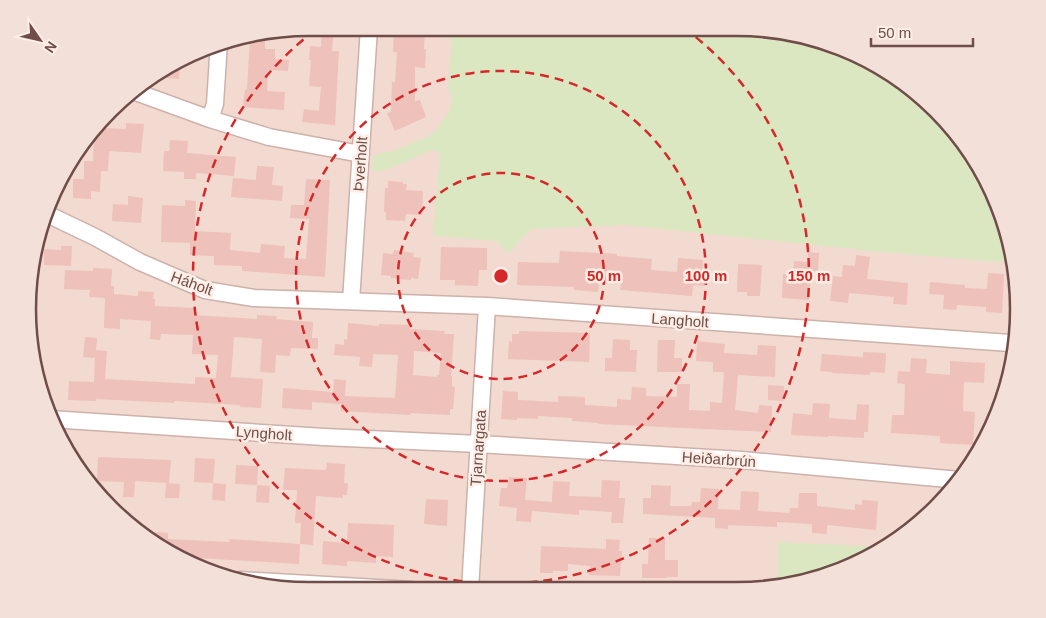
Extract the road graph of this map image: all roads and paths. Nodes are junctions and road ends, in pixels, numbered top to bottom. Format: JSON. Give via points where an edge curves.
{"nodes":[{"id":1,"x":368,"y":36,"type":"edge"},
{"id":2,"x":218,"y":52,"type":"edge"},
{"id":3,"x":142,"y":94,"type":"edge"},
{"id":4,"x":210,"y":119,"type":"junction"},
{"id":5,"x":361,"y":154,"type":"junction"},
{"id":6,"x":53,"y":217,"type":"edge"},
{"id":7,"x":351,"y":301,"type":"junction"},
{"id":8,"x":487,"y":306,"type":"junction"},
{"id":9,"x":1007,"y":343,"type":"edge"},
{"id":10,"x":60,"y":420,"type":"edge"},
{"id":11,"x":479,"y":444,"type":"junction"},
{"id":12,"x":950,"y":479,"type":"edge"},
{"id":13,"x":470,"y":582,"type":"edge"}],
"edges":[{"from":1,"to":5,"type":"street","name":"Þverholt"},
{"from":2,"to":4,"type":"street","via":[[215,104]]},
{"from":3,"to":4,"type":"street"},
{"from":4,"to":5,"type":"street","via":[[269,137]]},
{"from":5,"to":7,"type":"street","name":"Þverholt"},
{"from":6,"to":7,"type":"street","name":"Háholt","via":[[140,262],[205,290],[254,298]]},
{"from":7,"to":8,"type":"street","name":"Langholt"},
{"from":8,"to":9,"type":"street","name":"Langholt"},
{"from":8,"to":11,"type":"street","name":"Tjarnargata"},
{"from":10,"to":11,"type":"street","name":"Lyngholt"},
{"from":11,"to":12,"type":"street","name":"Heiðarbrún","via":[[742,460]]},
{"from":11,"to":13,"type":"street","name":"Tjarnargata"}]}
